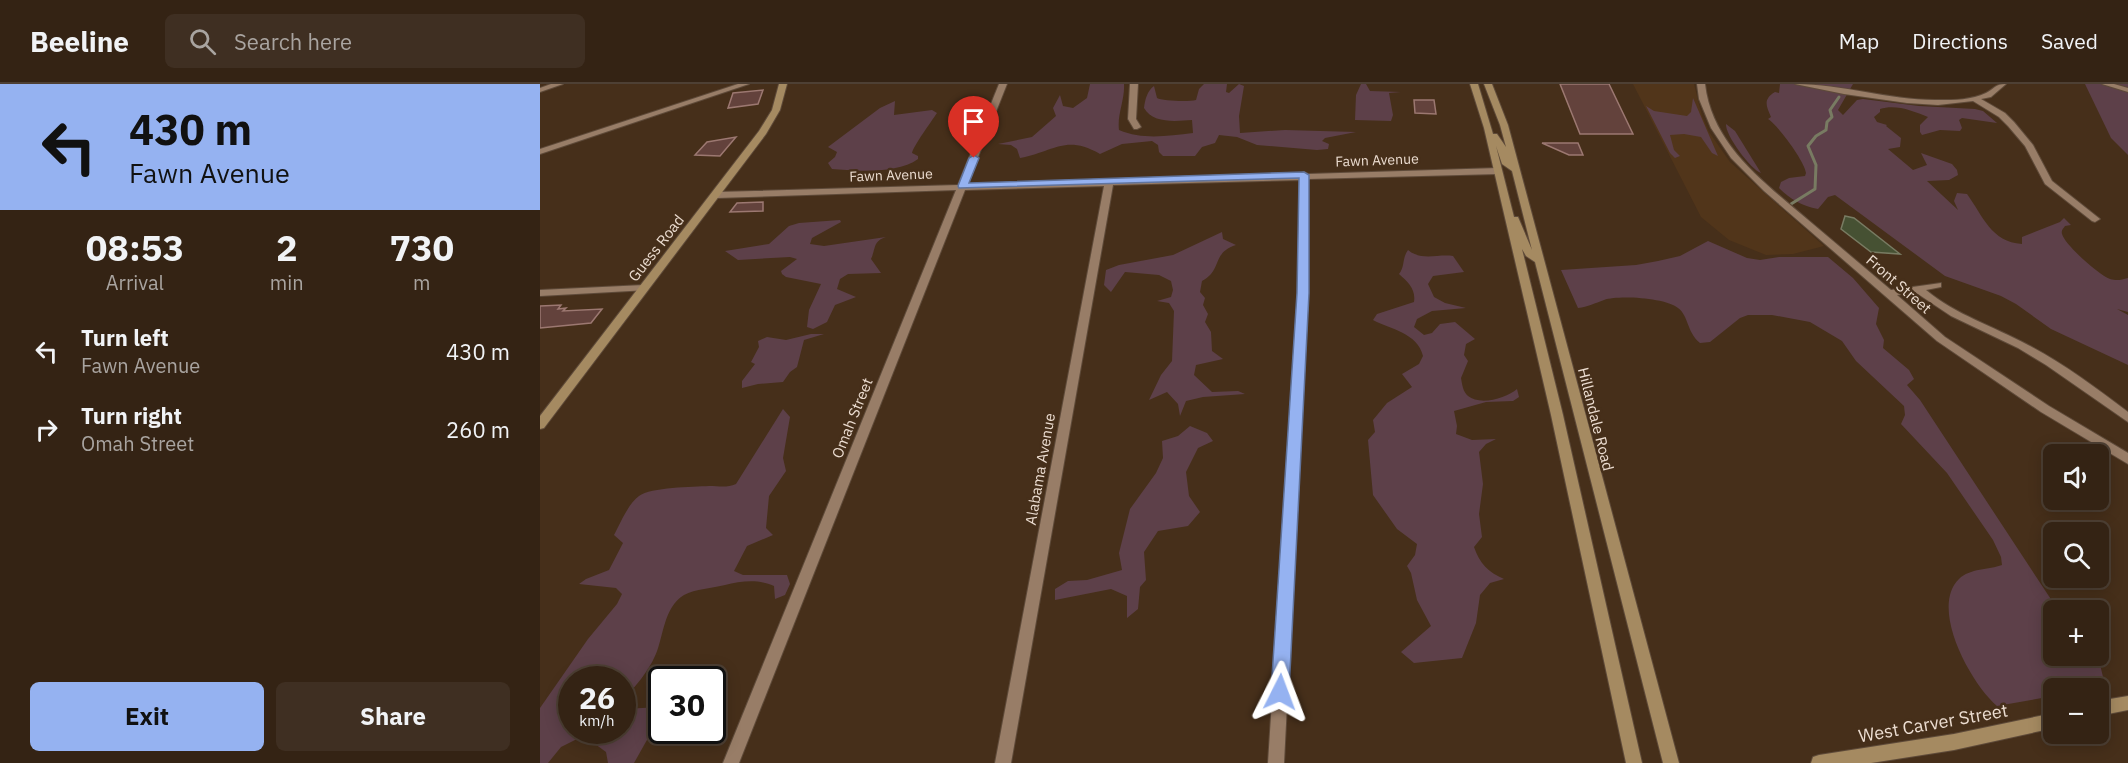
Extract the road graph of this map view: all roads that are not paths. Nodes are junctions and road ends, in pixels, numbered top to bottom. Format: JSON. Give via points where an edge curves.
{"nodes":[{"id":1,"x":560,"y":84,"type":"edge"},
{"id":2,"x":746,"y":84,"type":"edge"},
{"id":3,"x":783,"y":84,"type":"edge"},
{"id":4,"x":1003,"y":84,"type":"edge"},
{"id":5,"x":1134,"y":84,"type":"edge"},
{"id":6,"x":1474,"y":84,"type":"edge"},
{"id":7,"x":1488,"y":84,"type":"edge"},
{"id":8,"x":1701,"y":84,"type":"edge"},
{"id":9,"x":1799,"y":84,"type":"edge"},
{"id":10,"x":2002,"y":84,"type":"edge"},
{"id":11,"x":2106,"y":84,"type":"edge"},
{"id":12,"x":540,"y":90,"type":"edge"},
{"id":13,"x":2128,"y":90,"type":"edge"},
{"id":14,"x":1975,"y":99,"type":"junction"},
{"id":15,"x":1137,"y":127,"type":"dead end"},
{"id":16,"x":1488,"y":128,"type":"junction"},
{"id":17,"x":540,"y":152,"type":"edge"},
{"id":18,"x":1498,"y":171,"type":"junction"},
{"id":19,"x":1516,"y":171,"type":"junction"},
{"id":20,"x":1304,"y":175,"type":"junction"},
{"id":21,"x":1108,"y":182,"type":"junction"},
{"id":22,"x":963,"y":186,"type":"junction"},
{"id":23,"x":717,"y":195,"type":"junction"},
{"id":24,"x":1525,"y":206,"type":"junction"},
{"id":25,"x":1508,"y":208,"type":"junction"},
{"id":26,"x":2095,"y":219,"type":"dead end"},
{"id":27,"x":1539,"y":260,"type":"junction"},
{"id":28,"x":1937,"y":285,"type":"dead end"},
{"id":29,"x":644,"y":288,"type":"junction"},
{"id":30,"x":1918,"y":289,"type":"junction"},
{"id":31,"x":540,"y":293,"type":"edge"},
{"id":32,"x":1887,"y":294,"type":"junction"},
{"id":33,"x":2128,"y":418,"type":"edge"},
{"id":34,"x":540,"y":424,"type":"edge"},
{"id":35,"x":2128,"y":459,"type":"edge"},
{"id":36,"x":2126,"y":706,"type":"edge"},
{"id":37,"x":2109,"y":708,"type":"edge"},
{"id":38,"x":2043,"y":722,"type":"edge"},
{"id":39,"x":731,"y":763,"type":"edge"},
{"id":40,"x":1003,"y":763,"type":"edge"},
{"id":41,"x":1276,"y":763,"type":"edge"},
{"id":42,"x":1634,"y":763,"type":"edge"},
{"id":43,"x":1671,"y":763,"type":"edge"},
{"id":44,"x":1819,"y":763,"type":"edge"}],
"edges":[{"from":1,"to":12,"type":"street"},
{"from":2,"to":17,"type":"street"},
{"from":3,"to":23,"type":"main road","name":"Guess Road","via":[[772,118]]},
{"from":4,"to":22,"type":"street","name":"Omah Street"},
{"from":5,"to":15,"type":"street","via":[[1132,119]]},
{"from":6,"to":16,"type":"main road"},
{"from":7,"to":19,"type":"main road","name":"Hillandale Road"},
{"from":8,"to":32,"type":"street","name":"Front Street","via":[[1710,116],[1735,160]]},
{"from":9,"to":14,"type":"street","via":[[1925,102]]},
{"from":10,"to":14,"type":"street","via":[[1995,92]]},
{"from":11,"to":13,"type":"street"},
{"from":14,"to":26,"type":"street","via":[[2011,124],[2029,145],[2048,182]]},
{"from":16,"to":18,"type":"main road"},
{"from":16,"to":19,"type":"main road","via":[[1502,148],[1506,164]]},
{"from":18,"to":20,"type":"street","name":"Fawn Avenue"},
{"from":18,"to":24,"type":"main road","via":[[1507,175],[1513,194]]},
{"from":18,"to":25,"type":"main road"},
{"from":19,"to":24,"type":"main road","name":"Hillandale Road"},
{"from":20,"to":21,"type":"street","name":"Fawn Avenue"},
{"from":20,"to":41,"type":"street","via":[[1303,293]]},
{"from":21,"to":22,"type":"street","name":"Fawn Avenue"},
{"from":21,"to":40,"type":"street","name":"Alabama Avenue"},
{"from":22,"to":23,"type":"street","name":"Fawn Avenue"},
{"from":22,"to":39,"type":"street","name":"Omah Street"},
{"from":23,"to":29,"type":"main road","name":"Guess Road"},
{"from":24,"to":27,"type":"main road","name":"Hillandale Road"},
{"from":25,"to":27,"type":"main road","via":[[1522,232],[1528,255]]},
{"from":25,"to":42,"type":"main road"},
{"from":27,"to":43,"type":"main road","name":"Hillandale Road"},
{"from":28,"to":30,"type":"street"},
{"from":29,"to":31,"type":"street"},
{"from":29,"to":34,"type":"main road","name":"Guess Road"},
{"from":30,"to":32,"type":"street"},
{"from":30,"to":33,"type":"street","via":[[1936,305],[2064,370]]},
{"from":32,"to":35,"type":"street","name":"Front Street","via":[[1983,368]]},
{"from":36,"to":37,"type":"main road"},
{"from":38,"to":44,"type":"main road","name":"West Carver Street","via":[[1954,742]]}]}
